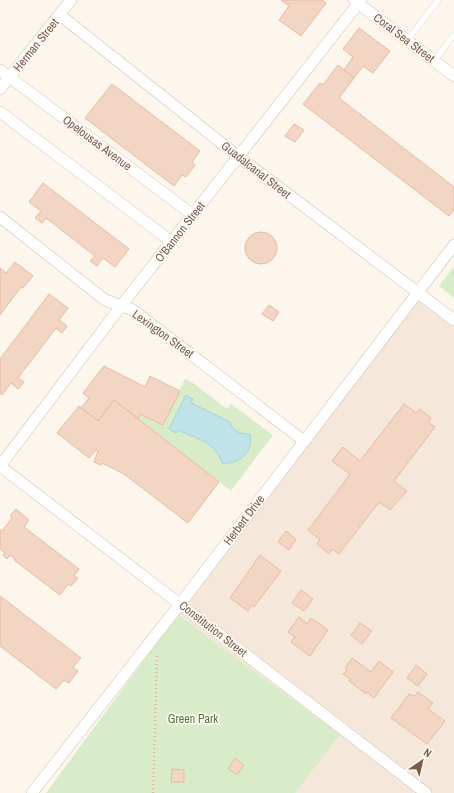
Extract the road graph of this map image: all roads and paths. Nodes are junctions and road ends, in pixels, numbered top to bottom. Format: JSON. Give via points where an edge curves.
{"nodes":[{"id":1,"x":71,"y":0,"type":"edge"},
{"id":2,"x":438,"y":0,"type":"edge"},
{"id":3,"x":358,"y":1,"type":"edge"},
{"id":4,"x":60,"y":15,"type":"junction"},
{"id":5,"x":454,"y":35,"type":"edge"},
{"id":6,"x":407,"y":41,"type":"junction"},
{"id":7,"x":434,"y":61,"type":"junction"},
{"id":8,"x":0,"y":70,"type":"edge"},
{"id":9,"x":454,"y":76,"type":"edge"},
{"id":10,"x":10,"y":77,"type":"junction"},
{"id":11,"x":0,"y":89,"type":"edge"},
{"id":12,"x":0,"y":112,"type":"edge"},
{"id":13,"x":239,"y":157,"type":"junction"},
{"id":14,"x":193,"y":216,"type":"junction"},
{"id":15,"x":0,"y":217,"type":"edge"},
{"id":16,"x":172,"y":242,"type":"junction"},
{"id":17,"x":454,"y":245,"type":"edge"},
{"id":18,"x":418,"y":293,"type":"junction"},
{"id":19,"x":120,"y":306,"type":"junction"},
{"id":20,"x":454,"y":320,"type":"edge"},
{"id":21,"x":304,"y":441,"type":"junction"},
{"id":22,"x":0,"y":466,"type":"edge"},
{"id":23,"x":180,"y":604,"type":"junction"},
{"id":24,"x":157,"y":647,"type":"dead end"},
{"id":25,"x":32,"y":793,"type":"edge"},
{"id":26,"x":153,"y":793,"type":"edge"},
{"id":27,"x":426,"y":793,"type":"edge"}],
"edges":[{"from":1,"to":4,"type":"street","name":"Herman Street"},
{"from":2,"to":6,"type":"lane"},
{"from":3,"to":6,"type":"street","name":"Coral Sea Street"},
{"from":3,"to":13,"type":"street","name":"O'Bannon Street"},
{"from":4,"to":10,"type":"street","name":"Herman Street"},
{"from":4,"to":13,"type":"street","name":"Guadalcanal Street"},
{"from":5,"to":7,"type":"lane"},
{"from":6,"to":7,"type":"street","name":"Coral Sea Street"},
{"from":7,"to":9,"type":"street","name":"Coral Sea Street"},
{"from":8,"to":10,"type":"street","name":"Opelousas Avenue"},
{"from":10,"to":11,"type":"street","name":"Herman Street"},
{"from":10,"to":14,"type":"street","name":"Opelousas Avenue"},
{"from":12,"to":16,"type":"street"},
{"from":13,"to":14,"type":"street","name":"O'Bannon Street"},
{"from":13,"to":18,"type":"street","name":"Guadalcanal Street"},
{"from":14,"to":16,"type":"street","name":"O'Bannon Street"},
{"from":15,"to":19,"type":"street","name":"Lexington Street","via":[[105,300]]},
{"from":16,"to":19,"type":"street","name":"O'Bannon Street"},
{"from":17,"to":18,"type":"street","name":"Herbert Drive"},
{"from":18,"to":20,"type":"street","name":"Guadalcanal Street"},
{"from":18,"to":21,"type":"street","name":"Herbert Drive"},
{"from":19,"to":21,"type":"street","name":"Lexington Street","via":[[133,310]]},
{"from":19,"to":22,"type":"street","name":"O'Bannon Street"},
{"from":21,"to":23,"type":"street","name":"Herbert Drive"},
{"from":22,"to":23,"type":"street","name":"Constitution Street"},
{"from":23,"to":25,"type":"street","name":"Herbert Drive"},
{"from":23,"to":27,"type":"street","name":"Constitution Street"},
{"from":24,"to":26,"type":"path"}]}
